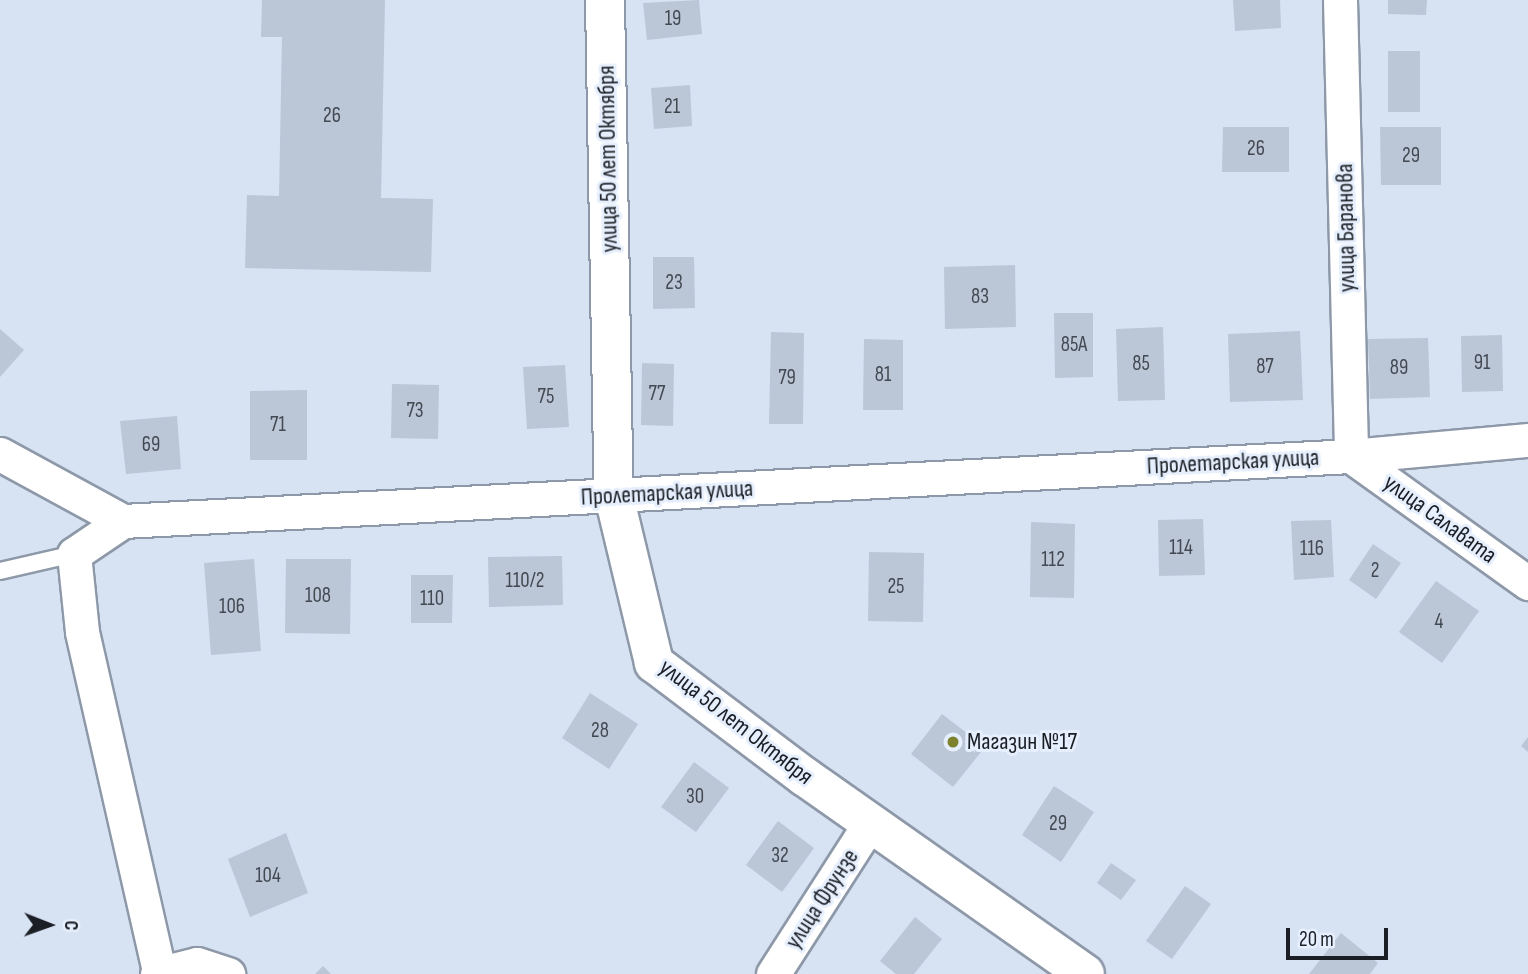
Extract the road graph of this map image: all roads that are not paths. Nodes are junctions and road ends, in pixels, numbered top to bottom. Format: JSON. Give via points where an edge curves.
{"nodes":[{"id":1,"x":605,"y":0,"type":"edge"},
{"id":2,"x":1340,"y":0,"type":"edge"},
{"id":3,"x":1528,"y":440,"type":"edge"},
{"id":4,"x":0,"y":454,"type":"edge"},
{"id":5,"x":1352,"y":456,"type":"junction"},
{"id":6,"x":614,"y":496,"type":"junction"},
{"id":7,"x":123,"y":521,"type":"junction"},
{"id":8,"x":74,"y":554,"type":"junction"},
{"id":9,"x":0,"y":571,"type":"edge"},
{"id":10,"x":1528,"y":583,"type":"edge"},
{"id":11,"x":870,"y":823,"type":"junction"},
{"id":12,"x":158,"y":972,"type":"edge"},
{"id":13,"x":228,"y":974,"type":"edge"},
{"id":14,"x":773,"y":974,"type":"edge"},
{"id":15,"x":1085,"y":974,"type":"edge"}],
"edges":[{"from":1,"to":6,"type":"main road","name":"улица 50 лет Октября"},
{"from":2,"to":5,"type":"street","name":"улица Баранова"},
{"from":3,"to":5,"type":"street","name":"Пролетарская улица"},
{"from":4,"to":7,"type":"street"},
{"from":5,"to":6,"type":"street","name":"Пролетарская улица"},
{"from":5,"to":10,"type":"street","name":"улица Салавата"},
{"from":6,"to":7,"type":"street","name":"Пролетарская улица"},
{"from":6,"to":11,"type":"main road","name":"улица 50 лет Октября","via":[[654,663]]},
{"from":7,"to":8,"type":"street"},
{"from":8,"to":9,"type":"lane"},
{"from":8,"to":12,"type":"street","via":[[82,632]]},
{"from":11,"to":14,"type":"street","name":"улица Фрунзе"},
{"from":11,"to":15,"type":"main road","name":"улица 50 лет Октября"},
{"from":12,"to":13,"type":"street","via":[[197,964]]}]}
